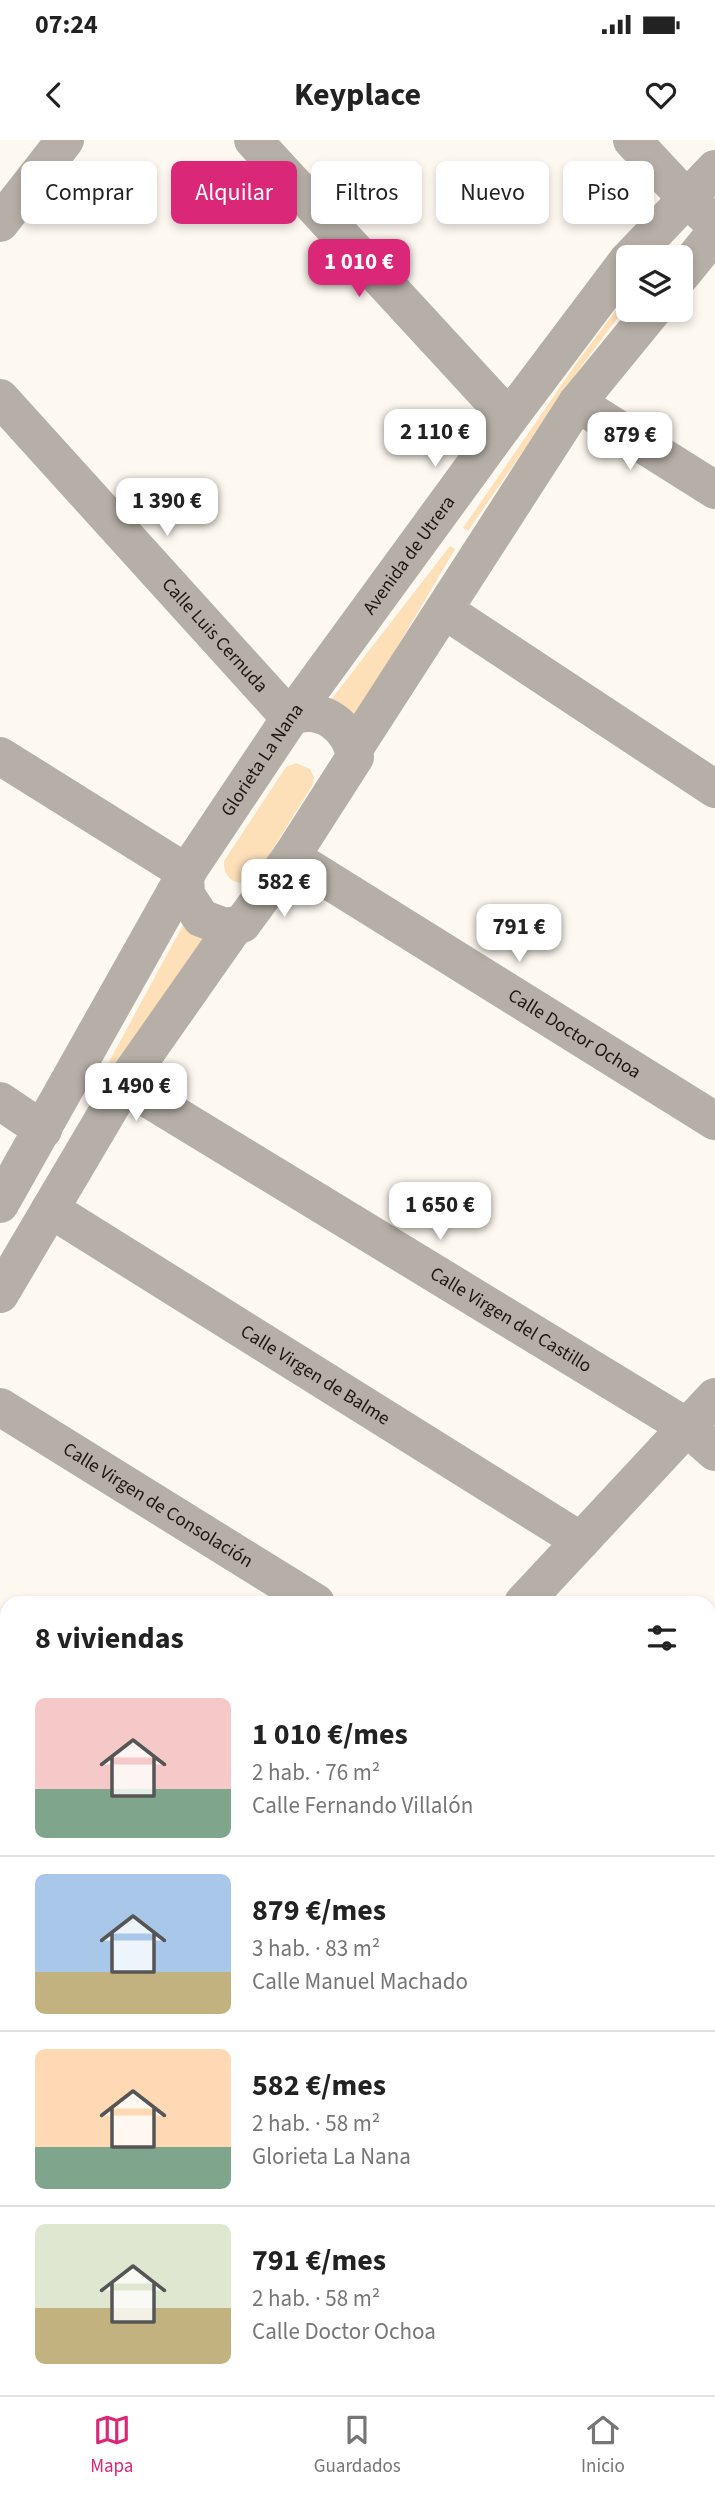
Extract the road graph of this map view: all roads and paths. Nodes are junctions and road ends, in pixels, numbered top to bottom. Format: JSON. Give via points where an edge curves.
{"nodes":[{"id":1,"x":65,"y":140,"type":"edge"},
{"id":2,"x":253,"y":140,"type":"edge"},
{"id":3,"x":632,"y":140,"type":"edge"},
{"id":4,"x":715,"y":169,"type":"edge"},
{"id":5,"x":686,"y":198,"type":"junction"},
{"id":6,"x":0,"y":223,"type":"edge"},
{"id":7,"x":715,"y":224,"type":"edge"},
{"id":8,"x":715,"y":233,"type":"edge"},
{"id":9,"x":642,"y":245,"type":"edge"},
{"id":10,"x":693,"y":260,"type":"edge"},
{"id":11,"x":616,"y":276,"type":"edge"},
{"id":12,"x":643,"y":322,"type":"edge"},
{"id":13,"x":0,"y":398,"type":"edge"},
{"id":14,"x":577,"y":403,"type":"junction"},
{"id":15,"x":509,"y":418,"type":"junction"},
{"id":16,"x":715,"y":490,"type":"edge"},
{"id":17,"x":444,"y":610,"type":"junction"},
{"id":18,"x":291,"y":717,"type":"junction"},
{"id":19,"x":354,"y":749,"type":"junction"},
{"id":20,"x":0,"y":756,"type":"edge"},
{"id":21,"x":715,"y":789,"type":"edge"},
{"id":22,"x":291,"y":857,"type":"junction"},
{"id":23,"x":186,"y":874,"type":"junction"},
{"id":24,"x":234,"y":927,"type":"junction"},
{"id":25,"x":124,"y":1084,"type":"junction"},
{"id":26,"x":0,"y":1101,"type":"edge"},
{"id":27,"x":715,"y":1121,"type":"edge"},
{"id":28,"x":43,"y":1130,"type":"junction"},
{"id":29,"x":0,"y":1204,"type":"edge"},
{"id":30,"x":50,"y":1209,"type":"junction"},
{"id":31,"x":0,"y":1294,"type":"edge"},
{"id":32,"x":715,"y":1397,"type":"edge"},
{"id":33,"x":0,"y":1407,"type":"edge"},
{"id":34,"x":687,"y":1427,"type":"junction"},
{"id":35,"x":715,"y":1452,"type":"edge"},
{"id":36,"x":581,"y":1541,"type":"junction"},
{"id":37,"x":305,"y":1596,"type":"edge"},
{"id":38,"x":530,"y":1596,"type":"edge"}],
"edges":[{"from":1,"to":6,"type":"street"},
{"from":2,"to":15,"type":"street"},
{"from":3,"to":5,"type":"street"},
{"from":4,"to":5,"type":"street","name":"Avenida de Utrera"},
{"from":5,"to":7,"type":"street"},
{"from":5,"to":9,"type":"street","name":"Avenida de Utrera"},
{"from":8,"to":10,"type":"street"},
{"from":11,"to":15,"type":"street","name":"Avenida de Utrera"},
{"from":12,"to":14,"type":"street"},
{"from":13,"to":18,"type":"street","name":"Calle Luis Cernuda"},
{"from":14,"to":16,"type":"street"},
{"from":14,"to":17,"type":"street"},
{"from":15,"to":18,"type":"street","name":"Avenida de Utrera"},
{"from":17,"to":19,"type":"street"},
{"from":17,"to":21,"type":"street"},
{"from":18,"to":19,"type":"street","name":"Glorieta La Nana","via":[[305,712],[325,715],[351,739]]},
{"from":18,"to":23,"type":"street","name":"Glorieta La Nana"},
{"from":19,"to":22,"type":"street","via":[[355,757]]},
{"from":20,"to":23,"type":"street"},
{"from":22,"to":24,"type":"street","via":[[246,921]]},
{"from":22,"to":27,"type":"street","name":"Calle Doctor Ochoa"},
{"from":23,"to":24,"type":"street","via":[[186,895],[198,915]]},
{"from":23,"to":28,"type":"street"},
{"from":24,"to":25,"type":"street"},
{"from":25,"to":30,"type":"street"},
{"from":25,"to":34,"type":"street","name":"Calle Virgen del Castillo"},
{"from":26,"to":28,"type":"street"},
{"from":28,"to":29,"type":"street"},
{"from":30,"to":31,"type":"street"},
{"from":30,"to":36,"type":"street","name":"Calle Virgen de Balme"},
{"from":32,"to":34,"type":"street"},
{"from":33,"to":37,"type":"street","name":"Calle Virgen de Consolación"},
{"from":34,"to":35,"type":"street","name":"Calle Virgen del Castillo"},
{"from":34,"to":36,"type":"street"},
{"from":36,"to":38,"type":"street"}]}
